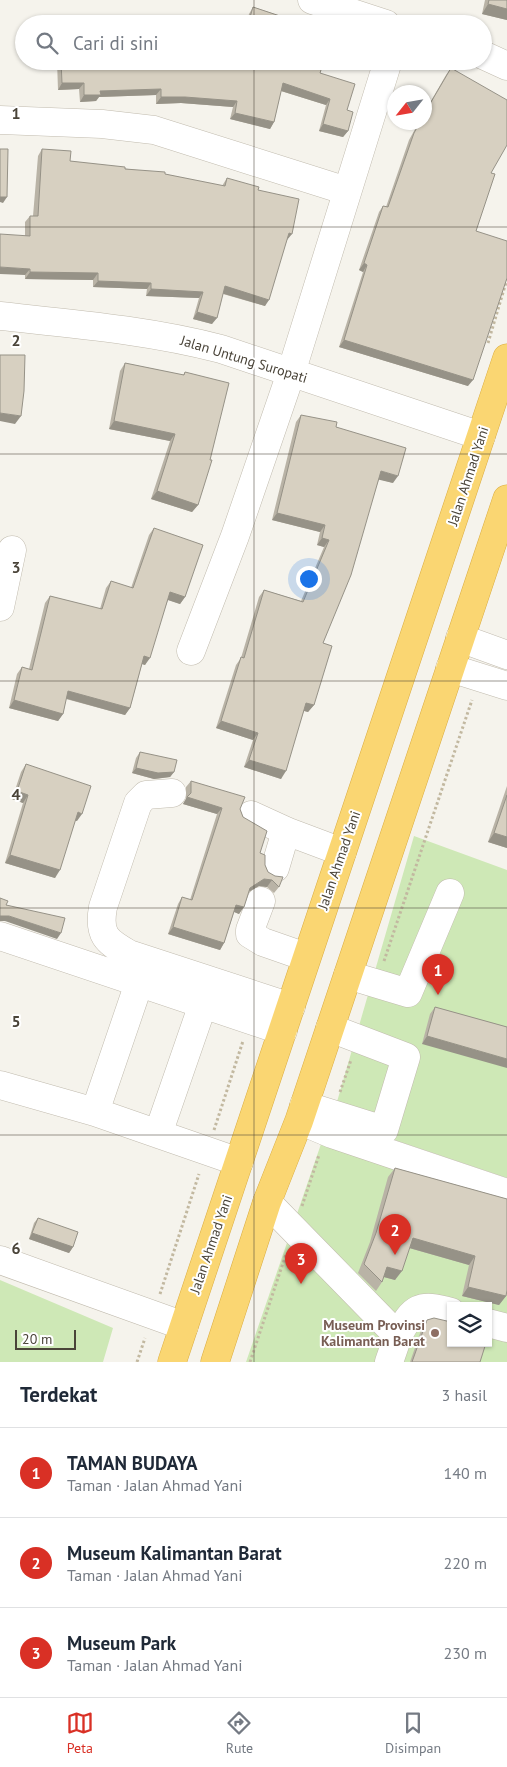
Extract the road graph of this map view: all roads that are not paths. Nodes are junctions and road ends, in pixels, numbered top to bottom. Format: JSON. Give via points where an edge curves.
{"nodes":[{"id":1,"x":312,"y":0,"type":"edge"},
{"id":2,"x":358,"y":15,"type":"edge"},
{"id":3,"x":492,"y":59,"type":"edge"},
{"id":4,"x":507,"y":66,"type":"edge"},
{"id":5,"x":385,"y":70,"type":"edge"},
{"id":6,"x":0,"y":120,"type":"edge"},
{"id":7,"x":347,"y":191,"type":"junction"},
{"id":8,"x":0,"y":316,"type":"edge"},
{"id":9,"x":507,"y":358,"type":"edge"},
{"id":10,"x":291,"y":373,"type":"junction"},
{"id":11,"x":481,"y":436,"type":"junction"},
{"id":12,"x":507,"y":499,"type":"edge"},
{"id":13,"x":12,"y":550,"type":"dead end"},
{"id":14,"x":0,"y":608,"type":"edge"},
{"id":15,"x":507,"y":640,"type":"edge"},
{"id":16,"x":457,"y":647,"type":"junction"},
{"id":17,"x":192,"y":651,"type":"dead end"},
{"id":18,"x":507,"y":655,"type":"edge"},
{"id":19,"x":507,"y":670,"type":"edge"},
{"id":20,"x":507,"y":686,"type":"edge"},
{"id":21,"x":172,"y":793,"type":"dead end"},
{"id":22,"x":251,"y":816,"type":"dead end"},
{"id":23,"x":286,"y":831,"type":"junction"},
{"id":24,"x":342,"y":852,"type":"junction"},
{"id":25,"x":275,"y":868,"type":"dead end"},
{"id":26,"x":450,"y":894,"type":"dead end"},
{"id":27,"x":261,"y":901,"type":"dead end"},
{"id":28,"x":0,"y":936,"type":"edge"},
{"id":29,"x":306,"y":957,"type":"junction"},
{"id":30,"x":348,"y":975,"type":"junction"},
{"id":31,"x":139,"y":983,"type":"junction"},
{"id":32,"x":203,"y":1004,"type":"junction"},
{"id":33,"x":287,"y":1019,"type":"junction"},
{"id":34,"x":330,"y":1028,"type":"junction"},
{"id":35,"x":0,"y":1084,"type":"edge"},
{"id":36,"x":95,"y":1112,"type":"junction"},
{"id":37,"x":302,"y":1113,"type":"junction"},
{"id":38,"x":158,"y":1134,"type":"junction"},
{"id":39,"x":240,"y":1162,"type":"junction"},
{"id":40,"x":507,"y":1193,"type":"edge"},
{"id":41,"x":267,"y":1202,"type":"junction"},
{"id":42,"x":0,"y":1260,"type":"edge"},
{"id":43,"x":447,"y":1311,"type":"edge"},
{"id":44,"x":492,"y":1324,"type":"edge"},
{"id":45,"x":184,"y":1326,"type":"junction"},
{"id":46,"x":507,"y":1328,"type":"edge"},
{"id":47,"x":398,"y":1336,"type":"junction"},
{"id":48,"x":172,"y":1362,"type":"edge"},
{"id":49,"x":215,"y":1362,"type":"edge"},
{"id":50,"x":389,"y":1362,"type":"edge"}],
"edges":[{"from":1,"to":2,"type":"street"},
{"from":3,"to":4,"type":"street"},
{"from":5,"to":7,"type":"street"},
{"from":6,"to":7,"type":"street","via":[[102,124],[154,130]]},
{"from":7,"to":10,"type":"street"},
{"from":8,"to":10,"type":"street","name":"Jalan Untung Suropati","via":[[127,329],[182,339]]},
{"from":9,"to":11,"type":"highway","name":"Jalan Ahmad Yani"},
{"from":10,"to":11,"type":"street","name":"Jalan Untung Suropati"},
{"from":10,"to":17,"type":"street"},
{"from":11,"to":24,"type":"highway","name":"Jalan Ahmad Yani"},
{"from":12,"to":16,"type":"highway"},
{"from":13,"to":14,"type":"street"},
{"from":15,"to":16,"type":"street"},
{"from":16,"to":18,"type":"street"},
{"from":16,"to":19,"type":"street"},
{"from":16,"to":20,"type":"street"},
{"from":16,"to":30,"type":"highway"},
{"from":21,"to":33,"type":"street","via":[[146,796],[138,803],[103,906],[101,920],[107,940],[129,954]]},
{"from":22,"to":23,"type":"street"},
{"from":23,"to":24,"type":"street"},
{"from":23,"to":25,"type":"street"},
{"from":24,"to":29,"type":"highway","name":"Jalan Ahmad Yani"},
{"from":26,"to":30,"type":"street","via":[[408,993]]},
{"from":27,"to":29,"type":"street","via":[[250,934]]},
{"from":28,"to":31,"type":"street"},
{"from":29,"to":33,"type":"highway","name":"Jalan Ahmad Yani"},
{"from":30,"to":34,"type":"highway"},
{"from":31,"to":32,"type":"street"},
{"from":31,"to":36,"type":"street"},
{"from":32,"to":33,"type":"street"},
{"from":32,"to":38,"type":"street"},
{"from":33,"to":39,"type":"highway","name":"Jalan Ahmad Yani"},
{"from":34,"to":37,"type":"highway"},
{"from":34,"to":37,"type":"street","via":[[406,1057],[384,1130]]},
{"from":35,"to":36,"type":"street"},
{"from":36,"to":38,"type":"street"},
{"from":37,"to":40,"type":"street","via":[[332,1134]]},
{"from":37,"to":41,"type":"highway"},
{"from":38,"to":39,"type":"street"},
{"from":39,"to":45,"type":"highway","name":"Jalan Ahmad Yani"},
{"from":41,"to":47,"type":"street"},
{"from":41,"to":49,"type":"highway"},
{"from":42,"to":45,"type":"street"},
{"from":43,"to":47,"type":"street","via":[[431,1306],[416,1310]]},
{"from":44,"to":46,"type":"street"},
{"from":45,"to":48,"type":"highway","name":"Jalan Ahmad Yani"},
{"from":47,"to":50,"type":"street"}]}
